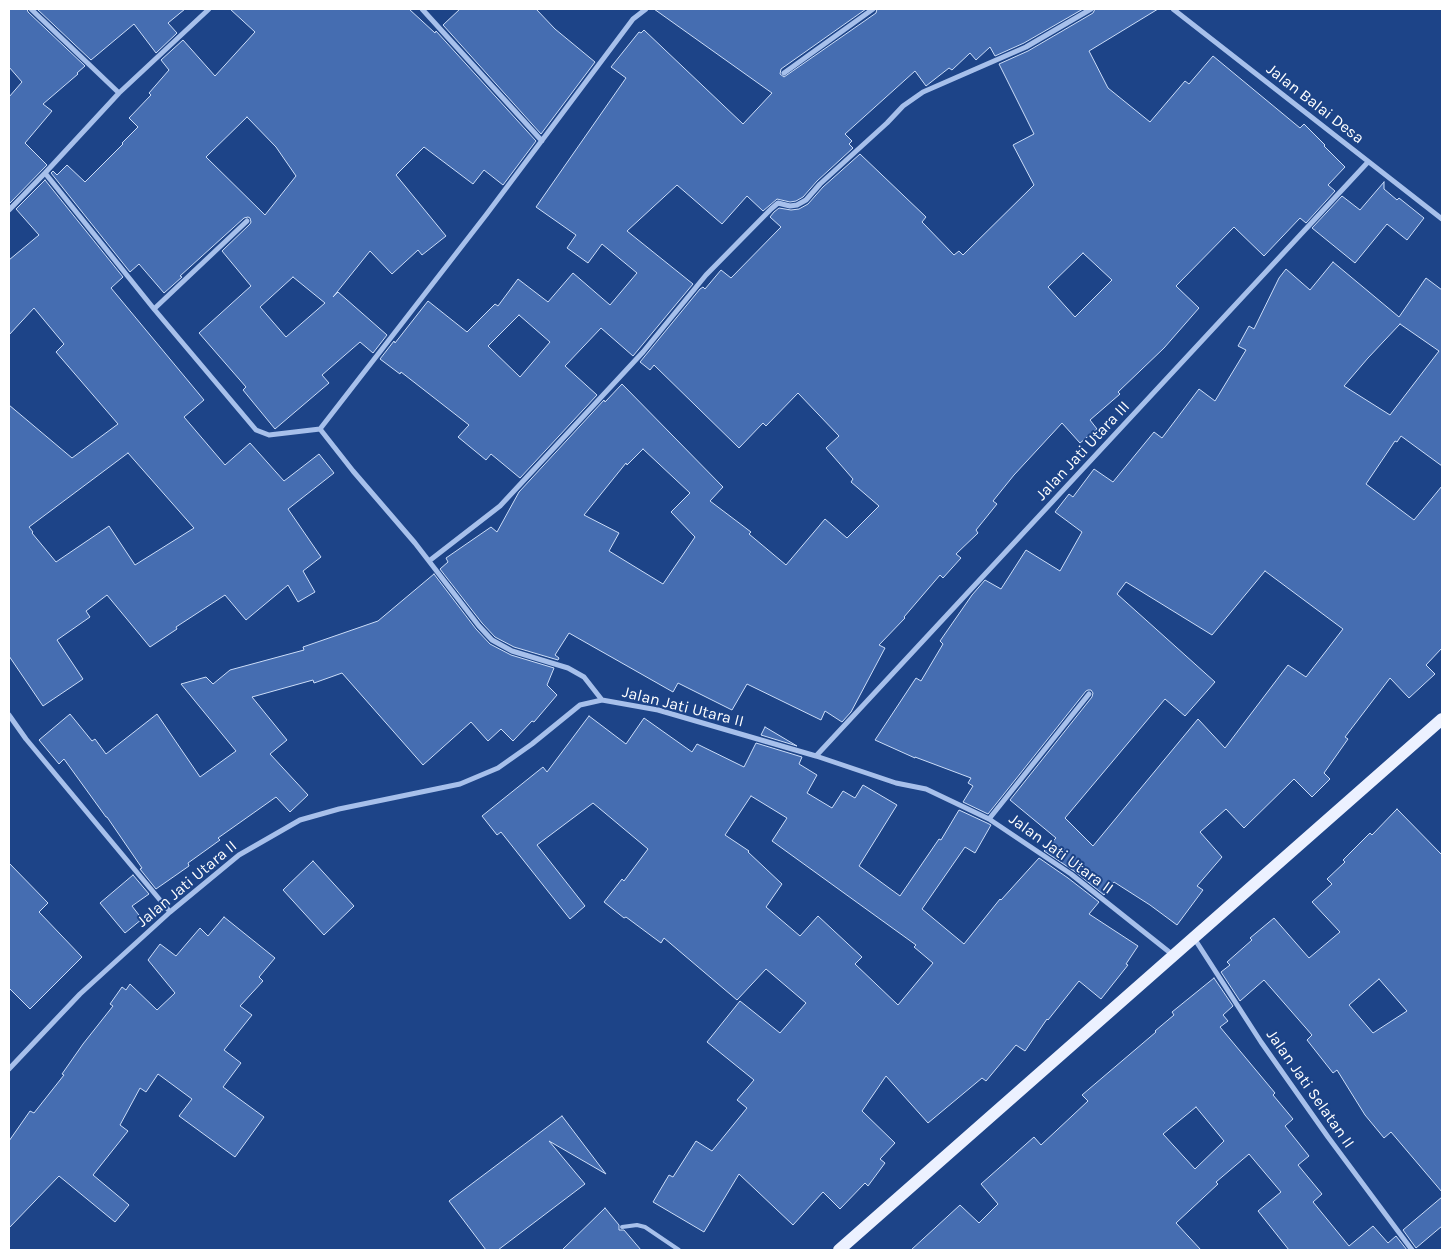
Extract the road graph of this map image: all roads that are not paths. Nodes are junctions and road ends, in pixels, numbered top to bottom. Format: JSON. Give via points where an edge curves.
{"nodes":[{"id":1,"x":31,"y":9,"type":"edge"},
{"id":2,"x":210,"y":9,"type":"edge"},
{"id":3,"x":422,"y":9,"type":"edge"},
{"id":4,"x":646,"y":9,"type":"edge"},
{"id":5,"x":873,"y":9,"type":"edge"},
{"id":6,"x":1091,"y":9,"type":"edge"},
{"id":7,"x":1173,"y":9,"type":"edge"},
{"id":8,"x":784,"y":73,"type":"dead end"},
{"id":9,"x":119,"y":93,"type":"junction"},
{"id":10,"x":542,"y":141,"type":"junction"},
{"id":11,"x":1368,"y":162,"type":"junction"},
{"id":12,"x":45,"y":173,"type":"junction"},
{"id":13,"x":9,"y":210,"type":"edge"},
{"id":14,"x":1442,"y":219,"type":"edge"},
{"id":15,"x":247,"y":220,"type":"dead end"},
{"id":16,"x":154,"y":309,"type":"junction"},
{"id":17,"x":320,"y":429,"type":"junction"},
{"id":18,"x":428,"y":561,"type":"junction"},
{"id":19,"x":1089,"y":694,"type":"dead end"},
{"id":20,"x":602,"y":700,"type":"junction"},
{"id":21,"x":9,"y":715,"type":"edge"},
{"id":22,"x":1442,"y":719,"type":"edge"},
{"id":23,"x":816,"y":756,"type":"junction"},
{"id":24,"x":989,"y":819,"type":"junction"},
{"id":25,"x":170,"y":912,"type":"junction"},
{"id":26,"x":1194,"y":938,"type":"junction"},
{"id":27,"x":1174,"y":955,"type":"junction"},
{"id":28,"x":9,"y":1069,"type":"edge"},
{"id":29,"x":622,"y":1227,"type":"dead end"},
{"id":30,"x":679,"y":1250,"type":"edge"},
{"id":31,"x":839,"y":1250,"type":"edge"},
{"id":32,"x":1412,"y":1250,"type":"edge"}],
"edges":[{"from":1,"to":9,"type":"street"},
{"from":2,"to":9,"type":"street"},
{"from":3,"to":10,"type":"street"},
{"from":4,"to":10,"type":"street","via":[[633,19]]},
{"from":5,"to":8,"type":"street"},
{"from":6,"to":18,"type":"street","via":[[1026,47],[924,92],[903,106],[806,200],[797,205],[778,203],[770,209],[706,275],[643,352],[500,506]]},
{"from":7,"to":11,"type":"street","name":"Jalan Balai Desa"},
{"from":9,"to":12,"type":"street"},
{"from":10,"to":17,"type":"street"},
{"from":11,"to":14,"type":"street","name":"Jalan Balai Desa"},
{"from":11,"to":23,"type":"street","name":"Jalan Jati Utara III"},
{"from":12,"to":13,"type":"street"},
{"from":12,"to":16,"type":"street"},
{"from":15,"to":16,"type":"street"},
{"from":16,"to":17,"type":"street","via":[[256,430],[269,435]]},
{"from":17,"to":18,"type":"street"},
{"from":18,"to":20,"type":"street","via":[[492,640],[512,651],[584,676]]},
{"from":19,"to":24,"type":"street"},
{"from":20,"to":23,"type":"street","name":"Jalan Jati Utara II","via":[[658,710]]},
{"from":20,"to":25,"type":"street","name":"Jalan Jati Utara II","via":[[580,705],[498,768],[460,784],[300,820],[239,855]]},
{"from":21,"to":25,"type":"street"},
{"from":22,"to":26,"type":"main road"},
{"from":23,"to":24,"type":"street","name":"Jalan Jati Utara II","via":[[896,783],[926,789]]},
{"from":24,"to":27,"type":"street","name":"Jalan Jati Utara II","via":[[1071,874]]},
{"from":25,"to":28,"type":"street","name":"Jalan Jati Utara II","via":[[80,994]]},
{"from":26,"to":27,"type":"main road"},
{"from":26,"to":32,"type":"street","name":"Jalan Jati Selatan II","via":[[1261,1042]]},
{"from":27,"to":31,"type":"main road"},
{"from":29,"to":30,"type":"lane","via":[[645,1227]]}]}
